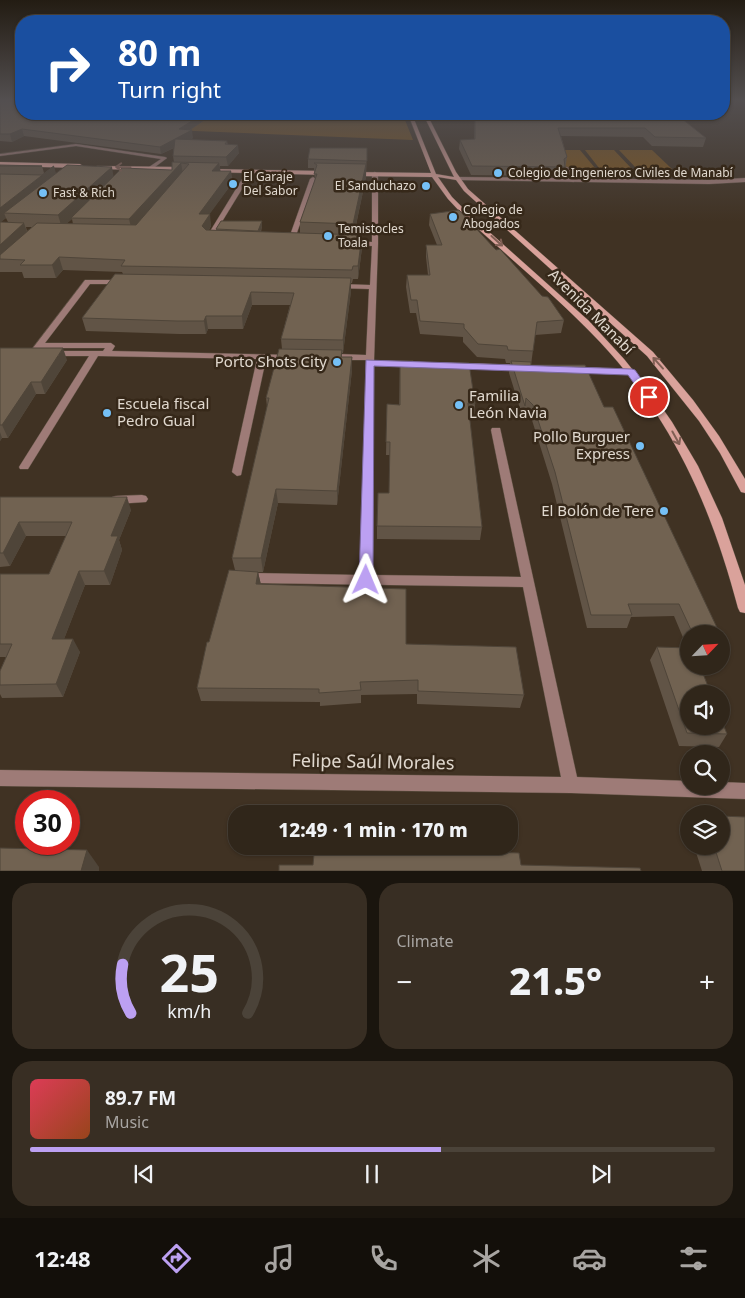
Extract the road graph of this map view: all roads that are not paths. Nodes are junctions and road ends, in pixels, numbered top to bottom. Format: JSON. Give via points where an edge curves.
{"nodes":[{"id":1,"x":419,"y":141,"type":"edge"},
{"id":2,"x":438,"y":141,"type":"edge"},
{"id":3,"x":0,"y":155,"type":"edge"},
{"id":4,"x":0,"y":164,"type":"edge"},
{"id":5,"x":66,"y":166,"type":"junction"},
{"id":6,"x":85,"y":166,"type":"edge"},
{"id":7,"x":94,"y":167,"type":"edge"},
{"id":8,"x":151,"y":168,"type":"junction"},
{"id":9,"x":190,"y":169,"type":"edge"},
{"id":10,"x":567,"y":169,"type":"edge"},
{"id":11,"x":200,"y":170,"type":"edge"},
{"id":12,"x":0,"y":171,"type":"edge"},
{"id":13,"x":250,"y":171,"type":"junction"},
{"id":14,"x":58,"y":172,"type":"junction"},
{"id":15,"x":78,"y":173,"type":"edge"},
{"id":16,"x":96,"y":173,"type":"edge"},
{"id":17,"x":337,"y":173,"type":"edge"},
{"id":18,"x":346,"y":173,"type":"edge"},
{"id":19,"x":186,"y":176,"type":"edge"},
{"id":20,"x":206,"y":176,"type":"edge"},
{"id":21,"x":246,"y":177,"type":"junction"},
{"id":22,"x":375,"y":177,"type":"junction"},
{"id":23,"x":313,"y":179,"type":"junction"},
{"id":24,"x":331,"y":180,"type":"edge"},
{"id":25,"x":348,"y":180,"type":"edge"},
{"id":26,"x":433,"y":180,"type":"junction"},
{"id":27,"x":458,"y":180,"type":"junction"},
{"id":28,"x":745,"y":180,"type":"edge"},
{"id":29,"x":572,"y":181,"type":"junction"},
{"id":30,"x":419,"y":182,"type":"dead end"},
{"id":31,"x":218,"y":238,"type":"edge"},
{"id":32,"x":282,"y":240,"type":"edge"},
{"id":33,"x":291,"y":241,"type":"junction"},
{"id":34,"x":301,"y":241,"type":"edge"},
{"id":35,"x":338,"y":242,"type":"edge"},
{"id":36,"x":375,"y":244,"type":"junction"},
{"id":37,"x":127,"y":282,"type":"edge"},
{"id":38,"x":333,"y":286,"type":"edge"},
{"id":39,"x":372,"y":286,"type":"junction"},
{"id":40,"x":40,"y":345,"type":"junction"},
{"id":41,"x":95,"y":354,"type":"junction"},
{"id":42,"x":106,"y":354,"type":"junction"},
{"id":43,"x":262,"y":356,"type":"junction"},
{"id":44,"x":301,"y":357,"type":"edge"},
{"id":45,"x":330,"y":357,"type":"edge"},
{"id":46,"x":370,"y":360,"type":"junction"},
{"id":47,"x":428,"y":364,"type":"edge"},
{"id":48,"x":447,"y":365,"type":"edge"},
{"id":49,"x":534,"y":368,"type":"edge"},
{"id":50,"x":564,"y":369,"type":"edge"},
{"id":51,"x":632,"y":372,"type":"junction"},
{"id":52,"x":496,"y":430,"type":"dead end"},
{"id":53,"x":24,"y":467,"type":"dead end"},
{"id":54,"x":237,"y":472,"type":"dead end"},
{"id":55,"x":745,"y":489,"type":"edge"},
{"id":56,"x":142,"y":499,"type":"dead end"},
{"id":57,"x":104,"y":500,"type":"edge"},
{"id":58,"x":236,"y":578,"type":"edge"},
{"id":59,"x":366,"y":580,"type":"junction"},
{"id":60,"x":528,"y":582,"type":"junction"},
{"id":61,"x":745,"y":608,"type":"edge"},
{"id":62,"x":0,"y":778,"type":"edge"},
{"id":63,"x":571,"y":784,"type":"junction"},
{"id":64,"x":745,"y":791,"type":"edge"}],
"edges":[{"from":1,"to":26,"type":"main road","name":"Avenida Manabí"},
{"from":2,"to":27,"type":"main road","name":"Avenida Manabí"},
{"from":3,"to":8,"type":"street","via":[[76,145],[165,158]]},
{"from":4,"to":5,"type":"main road"},
{"from":5,"to":6,"type":"main road"},
{"from":5,"to":14,"type":"street"},
{"from":8,"to":7,"type":"main road","one_way":true},
{"from":8,"to":9,"type":"main road"},
{"from":10,"to":29,"type":"street"},
{"from":11,"to":13,"type":"main road"},
{"from":12,"to":14,"type":"main road"},
{"from":13,"to":17,"type":"main road"},
{"from":13,"to":21,"type":"street"},
{"from":14,"to":15,"type":"main road"},
{"from":16,"to":19,"type":"main road"},
{"from":18,"to":22,"type":"main road"},
{"from":20,"to":21,"type":"main road"},
{"from":21,"to":23,"type":"main road"},
{"from":21,"to":31,"type":"street","via":[[209,238]]},
{"from":22,"to":25,"type":"main road"},
{"from":22,"to":26,"type":"main road"},
{"from":22,"to":30,"type":"main road"},
{"from":22,"to":36,"type":"street"},
{"from":23,"to":24,"type":"main road"},
{"from":23,"to":33,"type":"street"},
{"from":26,"to":27,"type":"main road"},
{"from":26,"to":51,"type":"main road","name":"Avenida Manabí","one_way":true,"via":[[586,323]]},
{"from":27,"to":29,"type":"street"},
{"from":55,"to":27,"type":"main road","name":"Avenida Manabí","one_way":true,"via":[[708,426],[650,354],[482,207]]},
{"from":28,"to":29,"type":"street"},
{"from":32,"to":33,"type":"street"},
{"from":33,"to":34,"type":"street"},
{"from":35,"to":36,"type":"street"},
{"from":36,"to":39,"type":"street"},
{"from":37,"to":40,"type":"street","via":[[88,282]]},
{"from":38,"to":39,"type":"street"},
{"from":39,"to":46,"type":"street"},
{"from":40,"to":41,"type":"street","via":[[29,353]]},
{"from":40,"to":42,"type":"street","via":[[111,346]]},
{"from":41,"to":42,"type":"street"},
{"from":41,"to":53,"type":"street"},
{"from":42,"to":43,"type":"street"},
{"from":43,"to":44,"type":"street"},
{"from":43,"to":54,"type":"street"},
{"from":45,"to":46,"type":"street"},
{"from":46,"to":47,"type":"street"},
{"from":46,"to":59,"type":"street"},
{"from":48,"to":49,"type":"street"},
{"from":50,"to":51,"type":"street"},
{"from":51,"to":61,"type":"main road","name":"Avenida Manabí","one_way":true,"via":[[667,422],[704,490],[732,562]]},
{"from":52,"to":60,"type":"street"},
{"from":56,"to":57,"type":"street"},
{"from":58,"to":59,"type":"street"},
{"from":59,"to":60,"type":"street"},
{"from":60,"to":63,"type":"street"},
{"from":62,"to":63,"type":"street","name":"Felipe Saúl Morales"},
{"from":63,"to":64,"type":"street","name":"Felipe Saúl Morales"}]}
